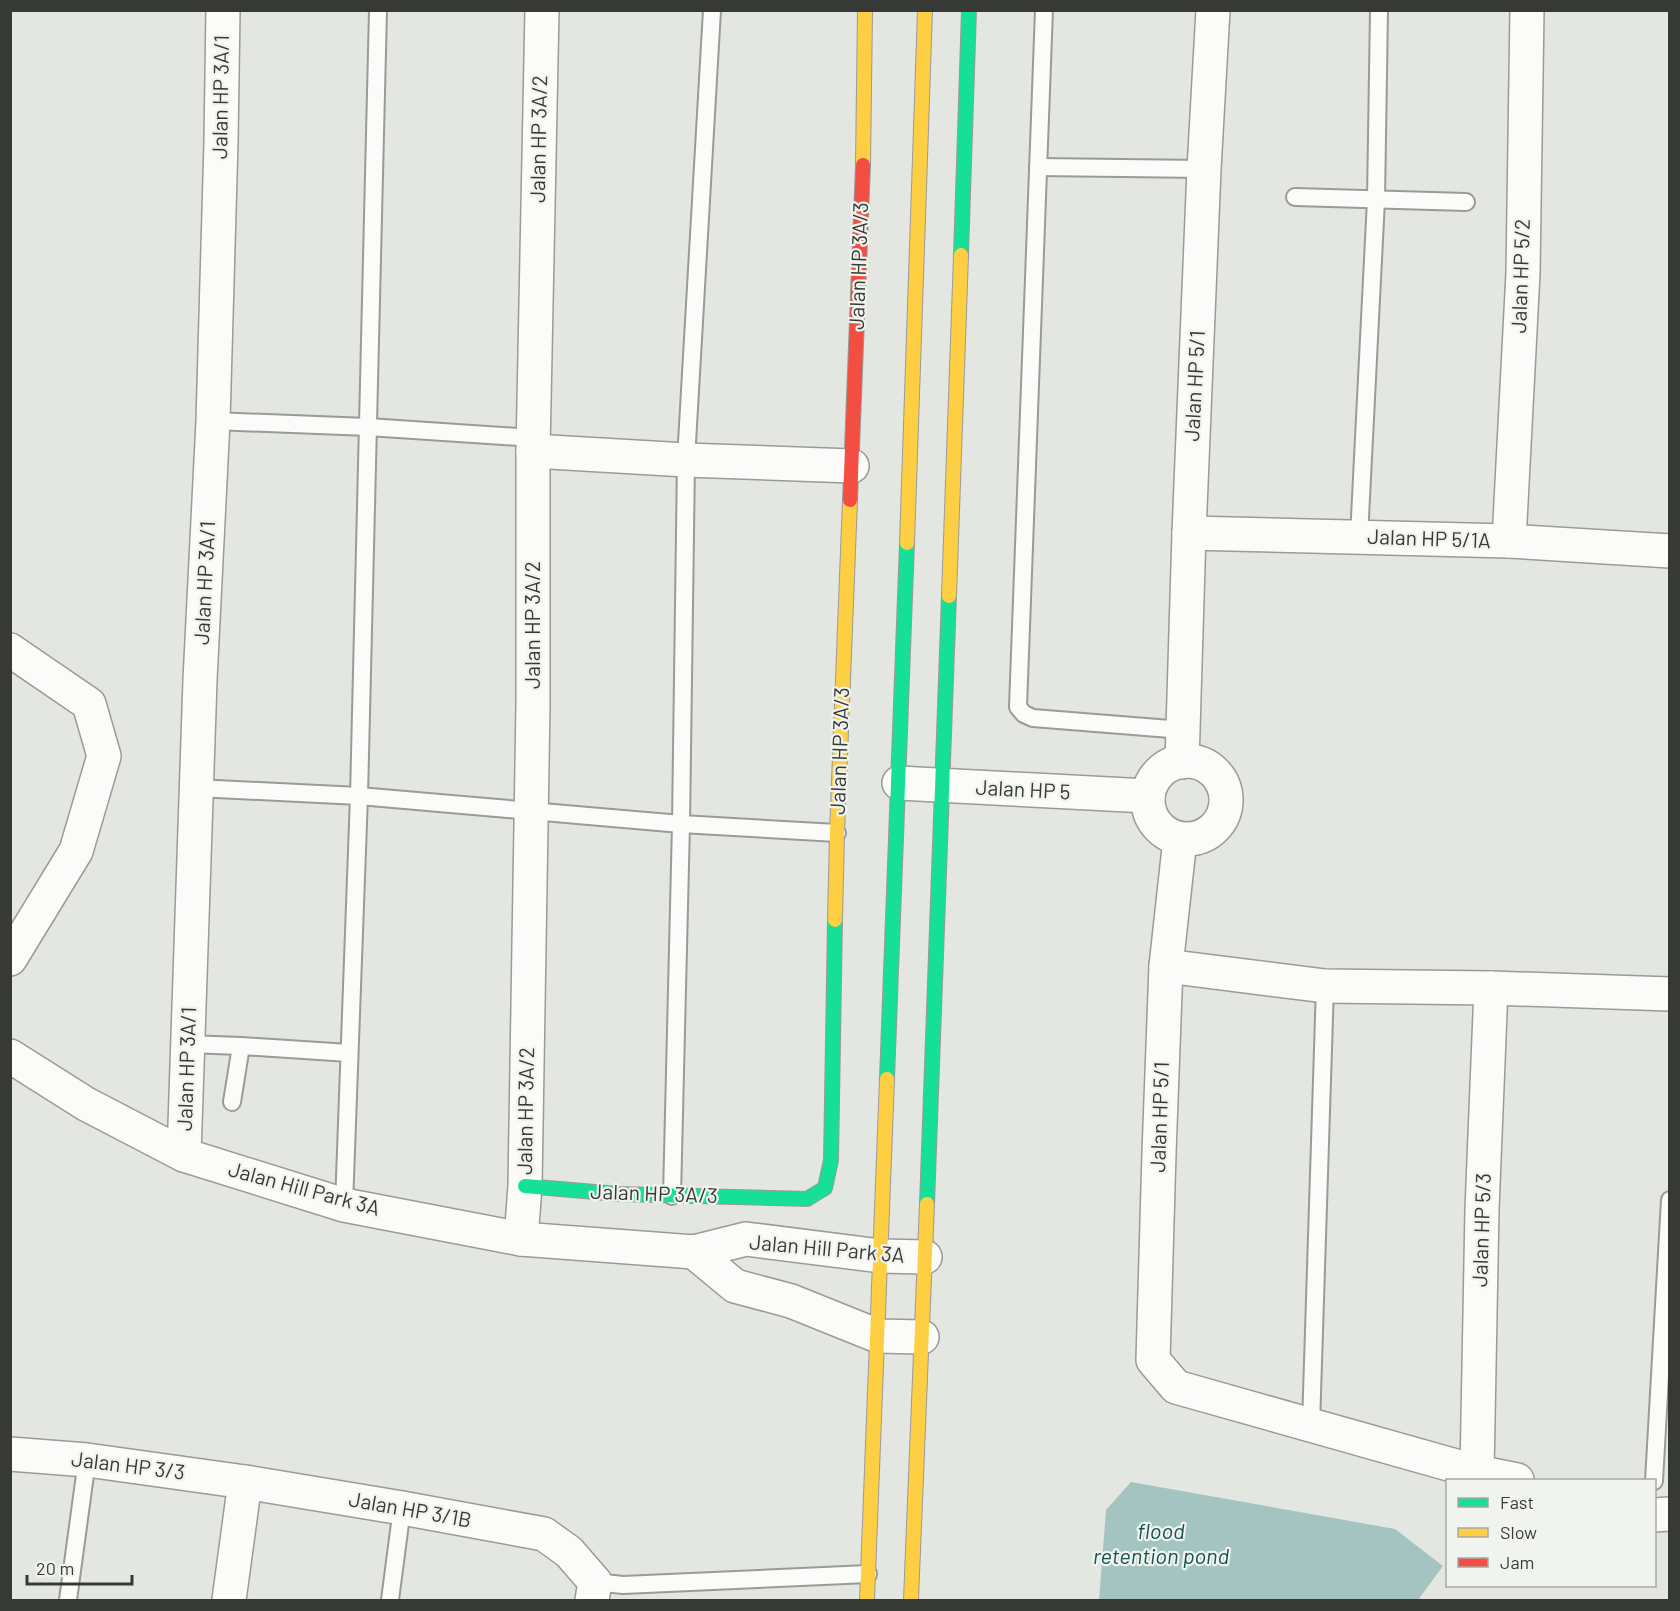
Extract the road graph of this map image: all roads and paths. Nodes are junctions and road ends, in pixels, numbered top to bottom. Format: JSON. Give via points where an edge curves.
{"nodes":[{"id":1,"x":223,"y":10,"type":"edge"},
{"id":2,"x":378,"y":10,"type":"edge"},
{"id":3,"x":542,"y":10,"type":"edge"},
{"id":4,"x":712,"y":10,"type":"edge"},
{"id":5,"x":865,"y":10,"type":"edge"},
{"id":6,"x":925,"y":10,"type":"edge"},
{"id":7,"x":969,"y":10,"type":"edge"},
{"id":8,"x":1044,"y":10,"type":"edge"},
{"id":9,"x":1213,"y":10,"type":"edge"},
{"id":10,"x":1379,"y":10,"type":"edge"},
{"id":11,"x":1527,"y":10,"type":"edge"},
{"id":12,"x":1038,"y":167,"type":"junction"},
{"id":13,"x":1204,"y":169,"type":"junction"},
{"id":14,"x":1294,"y":197,"type":"dead end"},
{"id":15,"x":1376,"y":200,"type":"junction"},
{"id":16,"x":1466,"y":202,"type":"dead end"},
{"id":17,"x":213,"y":421,"type":"junction"},
{"id":18,"x":368,"y":427,"type":"junction"},
{"id":19,"x":533,"y":444,"type":"junction"},
{"id":20,"x":686,"y":460,"type":"junction"},
{"id":21,"x":852,"y":466,"type":"junction"},
{"id":22,"x":1189,"y":534,"type":"junction"},
{"id":23,"x":1359,"y":537,"type":"junction"},
{"id":24,"x":1509,"y":541,"type":"junction"},
{"id":25,"x":1670,"y":550,"type":"edge"},
{"id":26,"x":10,"y":650,"type":"edge"},
{"id":27,"x":1183,"y":746,"type":"junction"},
{"id":28,"x":899,"y":783,"type":"junction"},
{"id":29,"x":943,"y":786,"type":"junction"},
{"id":30,"x":197,"y":788,"type":"junction"},
{"id":31,"x":359,"y":796,"type":"junction"},
{"id":32,"x":1147,"y":796,"type":"junction"},
{"id":33,"x":530,"y":812,"type":"junction"},
{"id":34,"x":681,"y":824,"type":"junction"},
{"id":35,"x":837,"y":833,"type":"junction"},
{"id":36,"x":1180,"y":839,"type":"junction"},
{"id":37,"x":10,"y":960,"type":"edge"},
{"id":38,"x":1166,"y":966,"type":"junction"},
{"id":39,"x":1324,"y":986,"type":"junction"},
{"id":40,"x":1491,"y":988,"type":"junction"},
{"id":41,"x":1670,"y":994,"type":"edge"},
{"id":42,"x":187,"y":1044,"type":"junction"},
{"id":43,"x":242,"y":1046,"type":"junction"},
{"id":44,"x":349,"y":1053,"type":"junction"},
{"id":45,"x":10,"y":1056,"type":"edge"},
{"id":46,"x":232,"y":1102,"type":"dead end"},
{"id":47,"x":184,"y":1155,"type":"junction"},
{"id":48,"x":525,"y":1186,"type":"junction"},
{"id":49,"x":672,"y":1196,"type":"junction"},
{"id":50,"x":1670,"y":1200,"type":"edge"},
{"id":51,"x":344,"y":1205,"type":"junction"},
{"id":52,"x":521,"y":1239,"type":"junction"},
{"id":53,"x":694,"y":1252,"type":"junction"},
{"id":54,"x":881,"y":1256,"type":"junction"},
{"id":55,"x":925,"y":1257,"type":"junction"},
{"id":56,"x":878,"y":1336,"type":"junction"},
{"id":57,"x":922,"y":1337,"type":"junction"},
{"id":58,"x":1311,"y":1425,"type":"junction"},
{"id":59,"x":10,"y":1454,"type":"edge"},
{"id":60,"x":87,"y":1460,"type":"junction"},
{"id":61,"x":1477,"y":1472,"type":"junction"},
{"id":62,"x":1512,"y":1479,"type":"edge"},
{"id":63,"x":1654,"y":1479,"type":"edge"},
{"id":64,"x":245,"y":1482,"type":"junction"},
{"id":65,"x":402,"y":1508,"type":"junction"},
{"id":66,"x":868,"y":1574,"type":"junction"},
{"id":67,"x":594,"y":1591,"type":"edge"},
{"id":68,"x":68,"y":1600,"type":"edge"},
{"id":69,"x":229,"y":1600,"type":"edge"},
{"id":70,"x":390,"y":1600,"type":"edge"},
{"id":71,"x":867,"y":1600,"type":"edge"},
{"id":72,"x":911,"y":1600,"type":"edge"}],
"edges":[{"from":1,"to":17,"type":"street","name":"Jalan HP 3A/1"},
{"from":2,"to":18,"type":"lane"},
{"from":3,"to":19,"type":"street","name":"Jalan HP 3A/2"},
{"from":4,"to":20,"type":"lane"},
{"from":5,"to":21,"type":"street","name":"Jalan HP 3A/3"},
{"from":6,"to":28,"type":"street"},
{"from":7,"to":29,"type":"street"},
{"from":8,"to":12,"type":"lane"},
{"from":9,"to":13,"type":"street","name":"Jalan HP 5/1"},
{"from":10,"to":15,"type":"lane"},
{"from":11,"to":24,"type":"street","name":"Jalan HP 5/2","via":[[1522,273]]},
{"from":12,"to":13,"type":"lane"},
{"from":12,"to":27,"type":"lane","via":[[1018,708],[1034,718]]},
{"from":13,"to":22,"type":"street","name":"Jalan HP 5/1"},
{"from":14,"to":15,"type":"lane"},
{"from":15,"to":16,"type":"lane"},
{"from":15,"to":23,"type":"lane"},
{"from":17,"to":18,"type":"lane"},
{"from":17,"to":30,"type":"street","name":"Jalan HP 3A/1"},
{"from":18,"to":19,"type":"lane"},
{"from":18,"to":31,"type":"lane"},
{"from":19,"to":20,"type":"street"},
{"from":19,"to":33,"type":"street","name":"Jalan HP 3A/2"},
{"from":20,"to":21,"type":"street"},
{"from":20,"to":34,"type":"lane"},
{"from":21,"to":35,"type":"street","name":"Jalan HP 3A/3"},
{"from":22,"to":23,"type":"street","name":"Jalan HP 5/1A"},
{"from":22,"to":27,"type":"street","name":"Jalan HP 5/1"},
{"from":23,"to":24,"type":"street","name":"Jalan HP 5/1A"},
{"from":24,"to":25,"type":"street","name":"Jalan HP 5/1A"},
{"from":26,"to":37,"type":"street","via":[[89,704],[104,756],[76,851]]},
{"from":27,"to":32,"type":"street","via":[[1154,777]]},
{"from":27,"to":36,"type":"street","via":[[1190,760],[1209,766],[1218,775],[1227,798],[1220,822],[1211,831],[1200,837]]},
{"from":28,"to":29,"type":"street","name":"Jalan HP 5"},
{"from":28,"to":54,"type":"street"},
{"from":29,"to":32,"type":"street","name":"Jalan HP 5"},
{"from":29,"to":55,"type":"street"},
{"from":30,"to":31,"type":"lane"},
{"from":30,"to":42,"type":"street","name":"Jalan HP 3A/1"},
{"from":31,"to":33,"type":"lane"},
{"from":31,"to":44,"type":"lane"},
{"from":32,"to":36,"type":"street","via":[[1154,823],[1166,834]]},
{"from":33,"to":34,"type":"lane"},
{"from":33,"to":48,"type":"street","name":"Jalan HP 3A/2"},
{"from":34,"to":35,"type":"lane"},
{"from":34,"to":49,"type":"lane"},
{"from":35,"to":49,"type":"street","name":"Jalan HP 3A/3","via":[[831,1160],[825,1188],[807,1199]]},
{"from":36,"to":38,"type":"street","name":"Jalan HP 5/1"},
{"from":38,"to":39,"type":"street"},
{"from":38,"to":58,"type":"street","name":"Jalan HP 5/1","via":[[1153,1360],[1176,1387]]},
{"from":39,"to":40,"type":"street"},
{"from":39,"to":58,"type":"lane"},
{"from":40,"to":41,"type":"street"},
{"from":40,"to":61,"type":"street","name":"Jalan HP 5/3"},
{"from":42,"to":43,"type":"lane"},
{"from":42,"to":47,"type":"street","name":"Jalan HP 3A/1"},
{"from":43,"to":44,"type":"lane"},
{"from":43,"to":46,"type":"lane"},
{"from":44,"to":51,"type":"lane"},
{"from":45,"to":47,"type":"street","name":"Jalan Hill Park 3A","via":[[86,1104]]},
{"from":47,"to":51,"type":"street","name":"Jalan Hill Park 3A"},
{"from":48,"to":49,"type":"street","name":"Jalan HP 3A/3"},
{"from":48,"to":52,"type":"street","name":"Jalan HP 3A/2"},
{"from":50,"to":63,"type":"lane"},
{"from":51,"to":52,"type":"street","name":"Jalan Hill Park 3A"},
{"from":52,"to":53,"type":"street","name":"Jalan Hill Park 3A"},
{"from":53,"to":54,"type":"street","name":"Jalan Hill Park 3A","via":[[747,1239]]},
{"from":53,"to":56,"type":"street","via":[[735,1286],[792,1302]]},
{"from":54,"to":55,"type":"street","name":"Jalan Hill Park 3A"},
{"from":54,"to":56,"type":"street"},
{"from":55,"to":57,"type":"street"},
{"from":56,"to":57,"type":"street"},
{"from":56,"to":66,"type":"street"},
{"from":57,"to":72,"type":"street"},
{"from":58,"to":61,"type":"street"},
{"from":59,"to":60,"type":"street","name":"Jalan HP 3/3"},
{"from":60,"to":64,"type":"street","name":"Jalan HP 3/3"},
{"from":60,"to":68,"type":"lane"},
{"from":61,"to":62,"type":"street"},
{"from":64,"to":65,"type":"street","name":"Jalan HP 3/1B"},
{"from":64,"to":69,"type":"street"},
{"from":65,"to":67,"type":"street","name":"Jalan HP 3/1B","via":[[544,1534],[569,1552]]},
{"from":65,"to":70,"type":"lane"},
{"from":66,"to":67,"type":"lane","via":[[623,1585]]},
{"from":66,"to":71,"type":"street"}]}
